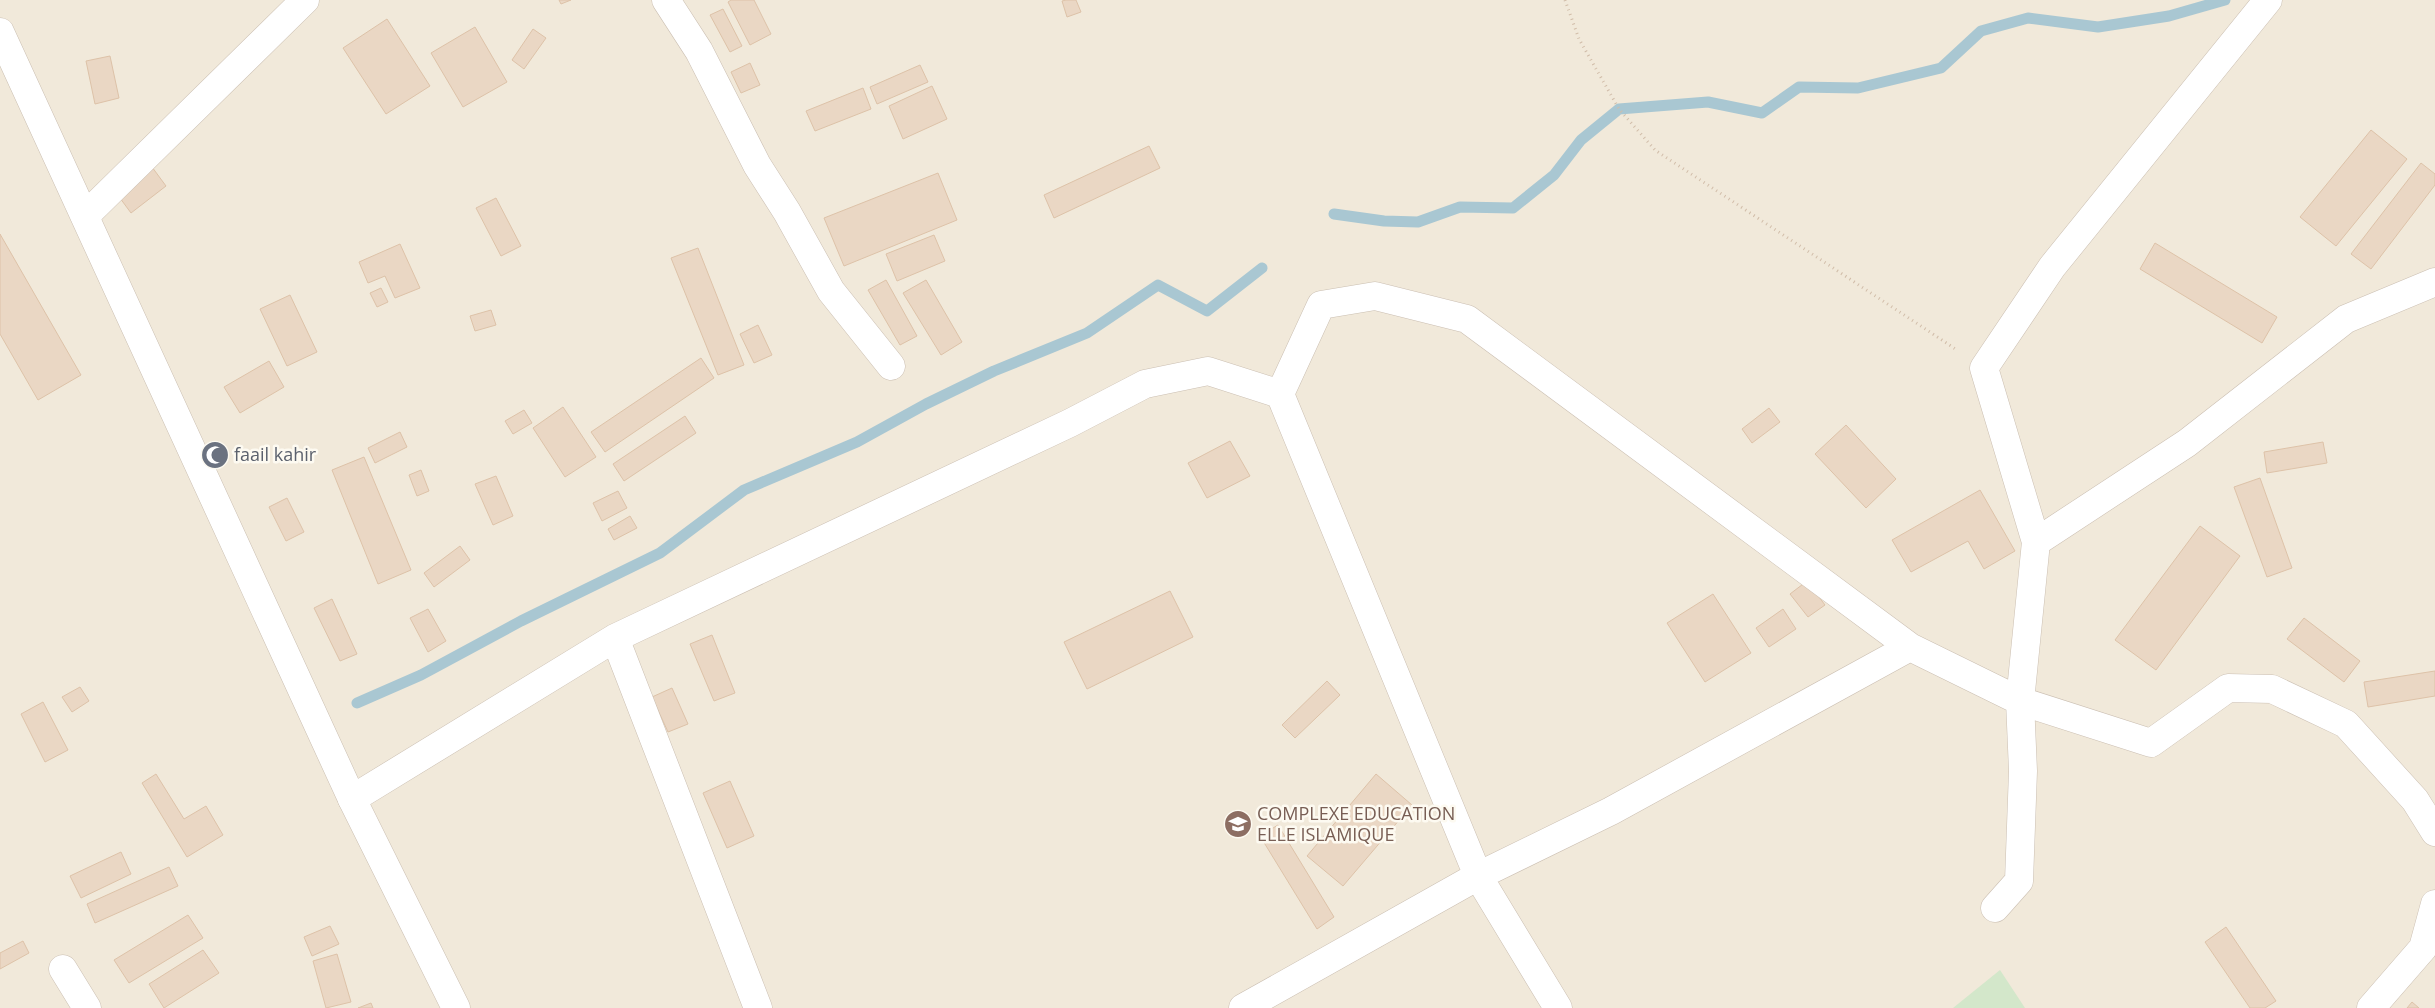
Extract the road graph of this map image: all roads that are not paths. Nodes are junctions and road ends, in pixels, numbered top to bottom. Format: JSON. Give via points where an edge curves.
{"nodes":[{"id":1,"x":305,"y":0,"type":"edge"},
{"id":2,"x":666,"y":0,"type":"edge"},
{"id":3,"x":2268,"y":0,"type":"edge"},
{"id":4,"x":0,"y":32,"type":"edge"},
{"id":5,"x":85,"y":216,"type":"junction"},
{"id":6,"x":2435,"y":282,"type":"edge"},
{"id":7,"x":891,"y":366,"type":"dead end"},
{"id":8,"x":1280,"y":394,"type":"junction"},
{"id":9,"x":2036,"y":542,"type":"junction"},
{"id":10,"x":615,"y":638,"type":"junction"},
{"id":11,"x":1910,"y":647,"type":"junction"},
{"id":12,"x":2020,"y":701,"type":"junction"},
{"id":13,"x":352,"y":799,"type":"junction"},
{"id":14,"x":2435,"y":832,"type":"edge"},
{"id":15,"x":1478,"y":876,"type":"junction"},
{"id":16,"x":2435,"y":904,"type":"edge"},
{"id":17,"x":1995,"y":908,"type":"dead end"},
{"id":18,"x":2429,"y":955,"type":"edge"},
{"id":19,"x":64,"y":969,"type":"dead end"},
{"id":20,"x":87,"y":1008,"type":"edge"},
{"id":21,"x":456,"y":1008,"type":"edge"},
{"id":22,"x":758,"y":1008,"type":"edge"},
{"id":23,"x":1244,"y":1008,"type":"edge"},
{"id":24,"x":1558,"y":1008,"type":"edge"},
{"id":25,"x":2371,"y":1008,"type":"edge"}],
"edges":[{"from":1,"to":5,"type":"street"},
{"from":2,"to":7,"type":"street","via":[[699,51],[757,165],[788,212],[831,291]]},
{"from":3,"to":9,"type":"street","via":[[2063,252],[1984,368]]},
{"from":4,"to":5,"type":"street"},
{"from":5,"to":13,"type":"street"},
{"from":6,"to":9,"type":"street","via":[[2346,319],[2187,443]]},
{"from":8,"to":10,"type":"street","via":[[1208,371],[1145,384]]},
{"from":8,"to":11,"type":"street","via":[[1321,305],[1375,296],[1467,319]]},
{"from":8,"to":15,"type":"street"},
{"from":9,"to":12,"type":"street"},
{"from":10,"to":13,"type":"street"},
{"from":10,"to":22,"type":"street"},
{"from":11,"to":12,"type":"street"},
{"from":11,"to":15,"type":"street","via":[[1611,811]]},
{"from":12,"to":14,"type":"street","via":[[2151,743],[2228,688],[2272,688],[2346,724],[2414,800]]},
{"from":12,"to":17,"type":"street","via":[[2023,771],[2019,881]]},
{"from":13,"to":21,"type":"street"},
{"from":15,"to":23,"type":"street"},
{"from":15,"to":24,"type":"street"},
{"from":16,"to":18,"type":"street"},
{"from":18,"to":25,"type":"street"},
{"from":19,"to":20,"type":"street"}]}
